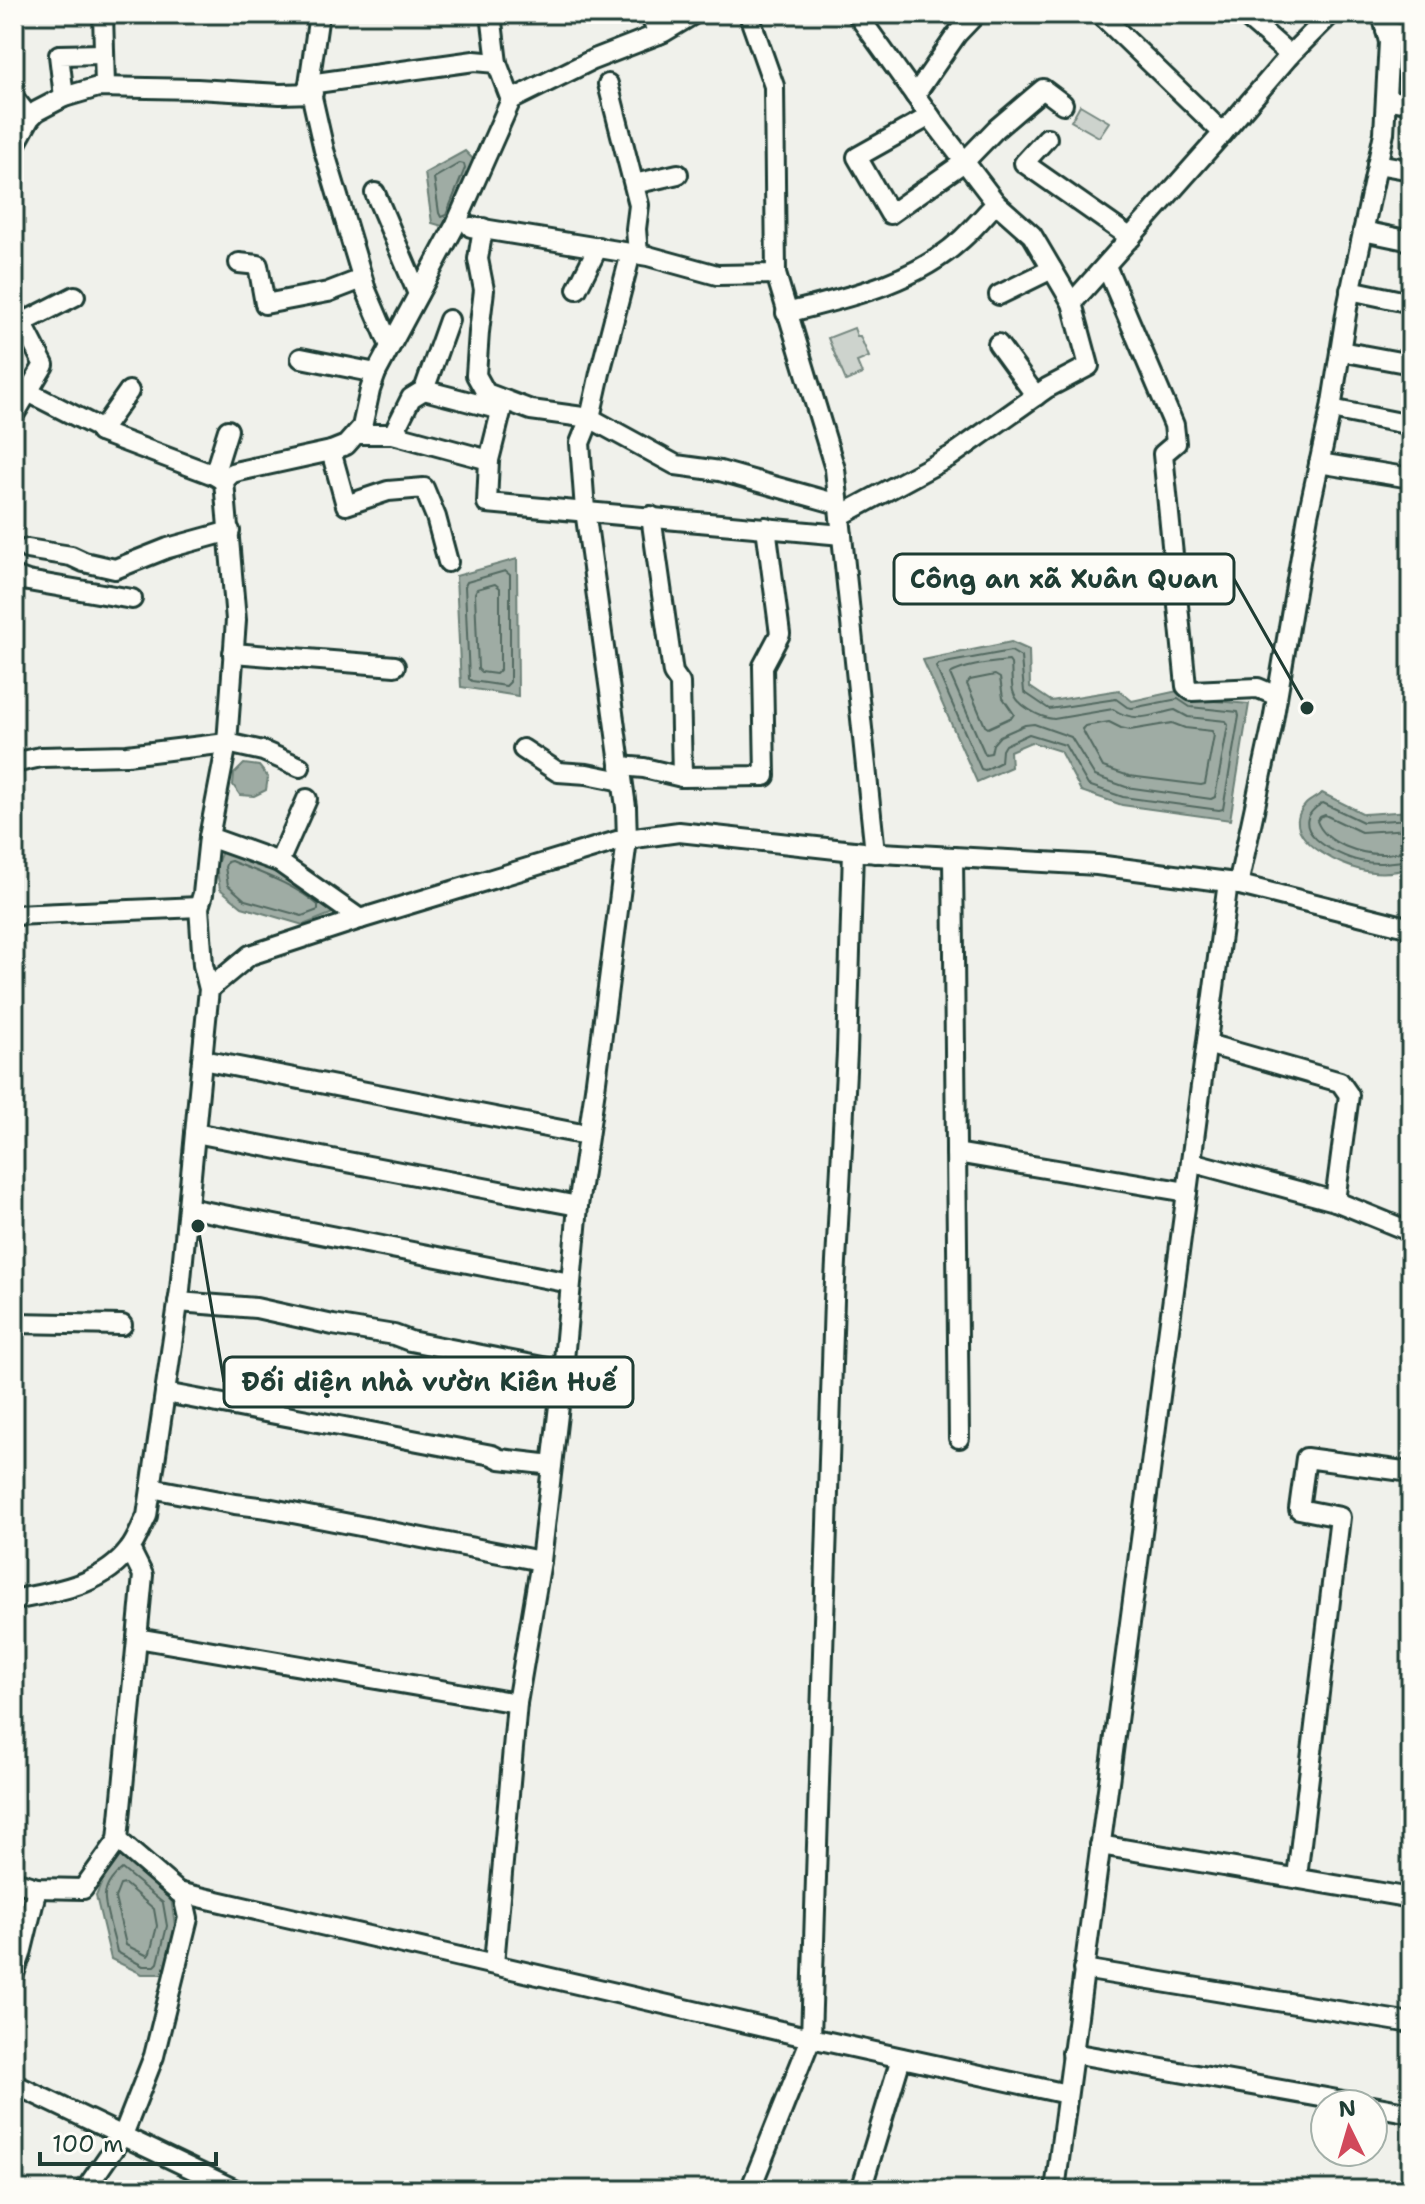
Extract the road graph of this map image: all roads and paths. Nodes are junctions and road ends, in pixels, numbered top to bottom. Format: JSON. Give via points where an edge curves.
{"nodes":[{"id":1,"x":103,"y":14,"type":"edge"},
{"id":2,"x":319,"y":14,"type":"edge"},
{"id":3,"x":491,"y":14,"type":"edge"},
{"id":4,"x":649,"y":14,"type":"edge"},
{"id":5,"x":694,"y":14,"type":"edge"},
{"id":6,"x":857,"y":14,"type":"edge"},
{"id":7,"x":976,"y":14,"type":"edge"},
{"id":8,"x":1100,"y":14,"type":"edge"},
{"id":9,"x":1243,"y":14,"type":"edge"},
{"id":10,"x":1331,"y":14,"type":"edge"},
{"id":11,"x":751,"y":21,"type":"dead end"},
{"id":12,"x":1384,"y":22,"type":"edge"},
{"id":13,"x":659,"y":34,"type":"junction"},
{"id":14,"x":1411,"y":36,"type":"edge"},
{"id":15,"x":103,"y":54,"type":"junction"},
{"id":16,"x":1290,"y":55,"type":"junction"},
{"id":17,"x":497,"y":63,"type":"junction"},
{"id":18,"x":608,"y":84,"type":"dead end"},
{"id":19,"x":105,"y":86,"type":"junction"},
{"id":20,"x":311,"y":88,"type":"junction"},
{"id":21,"x":915,"y":95,"type":"junction"},
{"id":22,"x":64,"y":97,"type":"junction"},
{"id":23,"x":14,"y":98,"type":"edge"},
{"id":24,"x":1386,"y":99,"type":"junction"},
{"id":25,"x":511,"y":100,"type":"junction"},
{"id":26,"x":1063,"y":104,"type":"dead end"},
{"id":27,"x":1411,"y":104,"type":"edge"},
{"id":28,"x":930,"y":116,"type":"junction"},
{"id":29,"x":30,"y":118,"type":"junction"},
{"id":30,"x":1223,"y":133,"type":"junction"},
{"id":31,"x":1047,"y":138,"type":"dead end"},
{"id":32,"x":14,"y":147,"type":"edge"},
{"id":33,"x":964,"y":162,"type":"junction"},
{"id":34,"x":1377,"y":164,"type":"junction"},
{"id":35,"x":1411,"y":170,"type":"edge"},
{"id":36,"x":678,"y":174,"type":"dead end"},
{"id":37,"x":634,"y":184,"type":"junction"},
{"id":38,"x":375,"y":193,"type":"dead end"},
{"id":39,"x":996,"y":203,"type":"junction"},
{"id":40,"x":456,"y":224,"type":"junction"},
{"id":41,"x":483,"y":228,"type":"junction"},
{"id":42,"x":1363,"y":231,"type":"junction"},
{"id":43,"x":1131,"y":238,"type":"junction"},
{"id":44,"x":1411,"y":241,"type":"edge"},
{"id":45,"x":598,"y":247,"type":"junction"},
{"id":46,"x":634,"y":253,"type":"junction"},
{"id":47,"x":239,"y":263,"type":"dead end"},
{"id":48,"x":1106,"y":266,"type":"junction"},
{"id":49,"x":1052,"y":269,"type":"junction"},
{"id":50,"x":776,"y":274,"type":"junction"},
{"id":51,"x":362,"y":279,"type":"junction"},
{"id":52,"x":577,"y":289,"type":"dead end"},
{"id":53,"x":1350,"y":290,"type":"junction"},
{"id":54,"x":418,"y":294,"type":"junction"},
{"id":55,"x":999,"y":295,"type":"dead end"},
{"id":56,"x":75,"y":296,"type":"dead end"},
{"id":57,"x":1072,"y":303,"type":"junction"},
{"id":58,"x":1411,"y":303,"type":"edge"},
{"id":59,"x":786,"y":313,"type":"junction"},
{"id":60,"x":18,"y":315,"type":"edge"},
{"id":61,"x":449,"y":320,"type":"dead end"},
{"id":62,"x":998,"y":344,"type":"dead end"},
{"id":63,"x":390,"y":346,"type":"junction"},
{"id":64,"x":1340,"y":351,"type":"junction"},
{"id":65,"x":301,"y":358,"type":"dead end"},
{"id":66,"x":1411,"y":364,"type":"edge"},
{"id":67,"x":376,"y":373,"type":"junction"},
{"id":68,"x":21,"y":387,"type":"edge"},
{"id":69,"x":424,"y":390,"type":"junction"},
{"id":70,"x":129,"y":391,"type":"dead end"},
{"id":71,"x":1036,"y":396,"type":"junction"},
{"id":72,"x":502,"y":405,"type":"junction"},
{"id":73,"x":1331,"y":409,"type":"junction"},
{"id":74,"x":14,"y":415,"type":"edge"},
{"id":75,"x":590,"y":418,"type":"junction"},
{"id":76,"x":1411,"y":425,"type":"edge"},
{"id":77,"x":228,"y":430,"type":"dead end"},
{"id":78,"x":100,"y":432,"type":"junction"},
{"id":79,"x":356,"y":434,"type":"junction"},
{"id":80,"x":393,"y":434,"type":"junction"},
{"id":81,"x":331,"y":451,"type":"junction"},
{"id":82,"x":489,"y":460,"type":"junction"},
{"id":83,"x":1319,"y":463,"type":"junction"},
{"id":84,"x":219,"y":478,"type":"junction"},
{"id":85,"x":1411,"y":478,"type":"edge"},
{"id":86,"x":585,"y":510,"type":"junction"},
{"id":87,"x":651,"y":516,"type":"junction"},
{"id":88,"x":840,"y":518,"type":"junction"},
{"id":89,"x":766,"y":527,"type":"junction"},
{"id":90,"x":230,"y":531,"type":"junction"},
{"id":91,"x":27,"y":549,"type":"dead end"},
{"id":92,"x":448,"y":562,"type":"dead end"},
{"id":93,"x":14,"y":576,"type":"edge"},
{"id":94,"x":132,"y":599,"type":"dead end"},
{"id":95,"x":233,"y":653,"type":"junction"},
{"id":96,"x":395,"y":666,"type":"dead end"},
{"id":97,"x":1277,"y":696,"type":"junction"},
{"id":98,"x":227,"y":743,"type":"junction"},
{"id":99,"x":523,"y":749,"type":"dead end"},
{"id":100,"x":14,"y":763,"type":"edge"},
{"id":101,"x":300,"y":767,"type":"dead end"},
{"id":102,"x":621,"y":774,"type":"junction"},
{"id":103,"x":682,"y":777,"type":"junction"},
{"id":104,"x":307,"y":799,"type":"dead end"},
{"id":105,"x":209,"y":837,"type":"junction"},
{"id":106,"x":627,"y":840,"type":"junction"},
{"id":107,"x":853,"y":851,"type":"junction"},
{"id":108,"x":875,"y":853,"type":"junction"},
{"id":109,"x":953,"y":857,"type":"junction"},
{"id":110,"x":279,"y":862,"type":"junction"},
{"id":111,"x":1233,"y":884,"type":"junction"},
{"id":112,"x":199,"y":907,"type":"junction"},
{"id":113,"x":14,"y":915,"type":"edge"},
{"id":114,"x":360,"y":919,"type":"junction"},
{"id":115,"x":1411,"y":928,"type":"edge"},
{"id":116,"x":209,"y":989,"type":"junction"},
{"id":117,"x":1207,"y":1044,"type":"junction"},
{"id":118,"x":202,"y":1060,"type":"junction"},
{"id":119,"x":195,"y":1133,"type":"junction"},
{"id":120,"x":587,"y":1135,"type":"junction"},
{"id":121,"x":956,"y":1153,"type":"junction"},
{"id":122,"x":1191,"y":1162,"type":"junction"},
{"id":123,"x":1187,"y":1192,"type":"junction"},
{"id":124,"x":1335,"y":1201,"type":"junction"},
{"id":125,"x":578,"y":1206,"type":"junction"},
{"id":126,"x":188,"y":1208,"type":"junction"},
{"id":127,"x":1411,"y":1232,"type":"edge"},
{"id":128,"x":570,"y":1283,"type":"junction"},
{"id":129,"x":178,"y":1302,"type":"junction"},
{"id":130,"x":14,"y":1323,"type":"edge"},
{"id":131,"x":122,"y":1325,"type":"dead end"},
{"id":132,"x":563,"y":1371,"type":"junction"},
{"id":133,"x":165,"y":1393,"type":"junction"},
{"id":134,"x":959,"y":1438,"type":"dead end"},
{"id":135,"x":552,"y":1465,"type":"junction"},
{"id":136,"x":1411,"y":1472,"type":"edge"},
{"id":137,"x":151,"y":1488,"type":"junction"},
{"id":138,"x":130,"y":1549,"type":"junction"},
{"id":139,"x":541,"y":1561,"type":"junction"},
{"id":140,"x":14,"y":1600,"type":"edge"},
{"id":141,"x":137,"y":1638,"type":"junction"},
{"id":142,"x":517,"y":1703,"type":"junction"},
{"id":143,"x":118,"y":1840,"type":"junction"},
{"id":144,"x":1100,"y":1845,"type":"junction"},
{"id":145,"x":1297,"y":1877,"type":"junction"},
{"id":146,"x":14,"y":1881,"type":"edge"},
{"id":147,"x":37,"y":1888,"type":"junction"},
{"id":148,"x":178,"y":1892,"type":"junction"},
{"id":149,"x":1411,"y":1898,"type":"edge"},
{"id":150,"x":494,"y":1964,"type":"junction"},
{"id":151,"x":1083,"y":1969,"type":"junction"},
{"id":152,"x":14,"y":1974,"type":"edge"},
{"id":153,"x":1411,"y":2023,"type":"edge"},
{"id":154,"x":811,"y":2038,"type":"junction"},
{"id":155,"x":1072,"y":2053,"type":"junction"},
{"id":156,"x":901,"y":2058,"type":"junction"},
{"id":157,"x":14,"y":2084,"type":"edge"},
{"id":158,"x":1067,"y":2094,"type":"junction"},
{"id":159,"x":1309,"y":2095,"type":"edge"},
{"id":160,"x":1389,"y":2109,"type":"edge"},
{"id":161,"x":1411,"y":2113,"type":"edge"},
{"id":162,"x":123,"y":2135,"type":"junction"},
{"id":163,"x":85,"y":2190,"type":"edge"},
{"id":164,"x":236,"y":2190,"type":"edge"},
{"id":165,"x":750,"y":2190,"type":"edge"},
{"id":166,"x":861,"y":2190,"type":"edge"},
{"id":167,"x":1055,"y":2190,"type":"edge"}],
"edges":[{"from":1,"to":15,"type":"street"},
{"from":2,"to":20,"type":"street"},
{"from":3,"to":17,"type":"street"},
{"from":4,"to":13,"type":"street"},
{"from":5,"to":13,"type":"street"},
{"from":6,"to":21,"type":"street"},
{"from":7,"to":21,"type":"street"},
{"from":8,"to":30,"type":"street"},
{"from":9,"to":16,"type":"street"},
{"from":10,"to":16,"type":"street"},
{"from":11,"to":50,"type":"street","via":[[774,86]]},
{"from":12,"to":14,"type":"street"},
{"from":12,"to":24,"type":"street","via":[[1389,42]]},
{"from":13,"to":25,"type":"street"},
{"from":15,"to":19,"type":"street"},
{"from":15,"to":22,"type":"street","via":[[59,55]]},
{"from":16,"to":30,"type":"street"},
{"from":17,"to":20,"type":"street","via":[[474,61]]},
{"from":17,"to":25,"type":"street"},
{"from":18,"to":37,"type":"street"},
{"from":19,"to":20,"type":"street","via":[[280,94]]},
{"from":19,"to":22,"type":"street"},
{"from":20,"to":51,"type":"street"},
{"from":21,"to":28,"type":"street"},
{"from":22,"to":29,"type":"street"},
{"from":23,"to":29,"type":"street"},
{"from":24,"to":27,"type":"street"},
{"from":24,"to":34,"type":"street"},
{"from":25,"to":40,"type":"street"},
{"from":26,"to":33,"type":"street","via":[[1043,89]]},
{"from":28,"to":33,"type":"street"},
{"from":28,"to":33,"type":"street","via":[[857,157],[890,214]]},
{"from":29,"to":32,"type":"street"},
{"from":30,"to":43,"type":"street"},
{"from":31,"to":43,"type":"street","via":[[1024,163]]},
{"from":33,"to":39,"type":"street"},
{"from":34,"to":35,"type":"street"},
{"from":34,"to":42,"type":"street"},
{"from":36,"to":37,"type":"street"},
{"from":37,"to":46,"type":"street","via":[[639,205]]},
{"from":38,"to":54,"type":"street"},
{"from":39,"to":49,"type":"street","via":[[1032,235]]},
{"from":39,"to":59,"type":"street","via":[[961,241],[911,272],[853,296]]},
{"from":40,"to":41,"type":"street"},
{"from":40,"to":54,"type":"street"},
{"from":41,"to":45,"type":"street"},
{"from":41,"to":72,"type":"street","via":[[476,375],[486,393]]},
{"from":42,"to":44,"type":"street"},
{"from":42,"to":53,"type":"street"},
{"from":43,"to":48,"type":"street"},
{"from":45,"to":46,"type":"street"},
{"from":45,"to":52,"type":"street"},
{"from":46,"to":50,"type":"street","via":[[717,275]]},
{"from":46,"to":75,"type":"street"},
{"from":47,"to":51,"type":"street","via":[[258,265],[265,304],[328,292]]},
{"from":48,"to":57,"type":"street"},
{"from":48,"to":97,"type":"street","via":[[1174,425],[1176,443],[1163,454],[1186,686],[1192,691],[1258,688]]},
{"from":49,"to":55,"type":"street"},
{"from":49,"to":57,"type":"street"},
{"from":50,"to":59,"type":"street"},
{"from":51,"to":63,"type":"street"},
{"from":53,"to":58,"type":"street"},
{"from":53,"to":64,"type":"street"},
{"from":54,"to":63,"type":"street"},
{"from":56,"to":60,"type":"street"},
{"from":57,"to":71,"type":"street","via":[[1089,366]]},
{"from":59,"to":88,"type":"street","via":[[835,469]]},
{"from":60,"to":68,"type":"street","via":[[44,365]]},
{"from":61,"to":69,"type":"street"},
{"from":62,"to":71,"type":"street"},
{"from":63,"to":67,"type":"street"},
{"from":64,"to":66,"type":"street"},
{"from":64,"to":73,"type":"street"},
{"from":65,"to":67,"type":"street"},
{"from":67,"to":79,"type":"street"},
{"from":68,"to":74,"type":"street"},
{"from":68,"to":78,"type":"street"},
{"from":69,"to":72,"type":"street"},
{"from":69,"to":80,"type":"street","via":[[411,398]]},
{"from":70,"to":78,"type":"street"},
{"from":71,"to":88,"type":"street","via":[[951,456]]},
{"from":72,"to":75,"type":"street"},
{"from":72,"to":82,"type":"street"},
{"from":73,"to":76,"type":"street"},
{"from":73,"to":83,"type":"street"},
{"from":75,"to":86,"type":"street","via":[[580,443]]},
{"from":75,"to":88,"type":"street","via":[[676,465],[720,471]]},
{"from":77,"to":84,"type":"street"},
{"from":78,"to":84,"type":"street"},
{"from":79,"to":80,"type":"street"},
{"from":79,"to":81,"type":"street"},
{"from":80,"to":82,"type":"street"},
{"from":81,"to":84,"type":"street"},
{"from":81,"to":92,"type":"street","via":[[346,505],[388,491],[424,488]]},
{"from":82,"to":86,"type":"street","via":[[487,503]]},
{"from":83,"to":85,"type":"street"},
{"from":83,"to":97,"type":"street"},
{"from":84,"to":90,"type":"street"},
{"from":86,"to":87,"type":"street"},
{"from":86,"to":102,"type":"street"},
{"from":87,"to":89,"type":"street"},
{"from":87,"to":103,"type":"street","via":[[673,673],[680,683]]},
{"from":88,"to":89,"type":"street"},
{"from":88,"to":108,"type":"street"},
{"from":89,"to":103,"type":"street","via":[[780,634],[763,666],[765,776]]},
{"from":90,"to":91,"type":"street","via":[[115,569]]},
{"from":90,"to":95,"type":"street"},
{"from":93,"to":94,"type":"street"},
{"from":95,"to":96,"type":"street"},
{"from":95,"to":98,"type":"street"},
{"from":97,"to":111,"type":"street"},
{"from":98,"to":100,"type":"street"},
{"from":98,"to":101,"type":"street"},
{"from":98,"to":105,"type":"street"},
{"from":99,"to":102,"type":"street","via":[[558,772]]},
{"from":102,"to":103,"type":"street","via":[[644,768]]},
{"from":102,"to":106,"type":"street"},
{"from":104,"to":110,"type":"street"},
{"from":105,"to":110,"type":"street"},
{"from":105,"to":112,"type":"street"},
{"from":106,"to":107,"type":"street","via":[[679,832]]},
{"from":106,"to":114,"type":"street"},
{"from":106,"to":120,"type":"street"},
{"from":107,"to":108,"type":"street"},
{"from":107,"to":154,"type":"street"},
{"from":108,"to":109,"type":"street"},
{"from":109,"to":111,"type":"street","via":[[1097,865]]},
{"from":109,"to":121,"type":"street"},
{"from":110,"to":114,"type":"street"},
{"from":111,"to":115,"type":"street"},
{"from":111,"to":117,"type":"street"},
{"from":112,"to":113,"type":"street"},
{"from":112,"to":116,"type":"street"},
{"from":114,"to":116,"type":"street","via":[[250,955]]},
{"from":116,"to":118,"type":"street"},
{"from":117,"to":122,"type":"street"},
{"from":117,"to":124,"type":"street","via":[[1340,1082],[1349,1095]]},
{"from":118,"to":119,"type":"street"},
{"from":118,"to":120,"type":"street"},
{"from":119,"to":125,"type":"street"},
{"from":119,"to":126,"type":"street"},
{"from":120,"to":125,"type":"street"},
{"from":121,"to":123,"type":"street"},
{"from":121,"to":134,"type":"street"},
{"from":122,"to":123,"type":"street"},
{"from":122,"to":124,"type":"street"},
{"from":123,"to":144,"type":"street"},
{"from":124,"to":127,"type":"street"},
{"from":125,"to":128,"type":"street"},
{"from":126,"to":128,"type":"street"},
{"from":126,"to":129,"type":"street"},
{"from":128,"to":132,"type":"street"},
{"from":129,"to":132,"type":"street","via":[[256,1308]]},
{"from":129,"to":133,"type":"street"},
{"from":130,"to":131,"type":"street"},
{"from":132,"to":135,"type":"street"},
{"from":133,"to":135,"type":"street"},
{"from":133,"to":137,"type":"street"},
{"from":135,"to":139,"type":"street"},
{"from":136,"to":145,"type":"street","via":[[1306,1458],[1299,1509],[1340,1517]]},
{"from":137,"to":138,"type":"street","via":[[147,1516]]},
{"from":137,"to":139,"type":"street"},
{"from":138,"to":140,"type":"street","via":[[111,1569],[75,1587]]},
{"from":138,"to":141,"type":"street","via":[[143,1575]]},
{"from":139,"to":142,"type":"street"},
{"from":141,"to":142,"type":"street"},
{"from":141,"to":143,"type":"street"},
{"from":142,"to":150,"type":"street"},
{"from":143,"to":147,"type":"street","via":[[83,1889]]},
{"from":143,"to":148,"type":"street"},
{"from":144,"to":145,"type":"street"},
{"from":144,"to":151,"type":"street"},
{"from":145,"to":149,"type":"street"},
{"from":146,"to":147,"type":"street"},
{"from":147,"to":152,"type":"street"},
{"from":148,"to":150,"type":"street"},
{"from":148,"to":162,"type":"street","via":[[188,1918],[154,2056]]},
{"from":150,"to":154,"type":"street"},
{"from":151,"to":153,"type":"street"},
{"from":151,"to":155,"type":"street"},
{"from":154,"to":156,"type":"street"},
{"from":154,"to":165,"type":"street"},
{"from":155,"to":158,"type":"street"},
{"from":155,"to":159,"type":"street"},
{"from":156,"to":158,"type":"street"},
{"from":156,"to":166,"type":"street"},
{"from":157,"to":162,"type":"street"},
{"from":158,"to":167,"type":"street"},
{"from":160,"to":161,"type":"street"},
{"from":162,"to":163,"type":"street"},
{"from":162,"to":164,"type":"street"}]}
